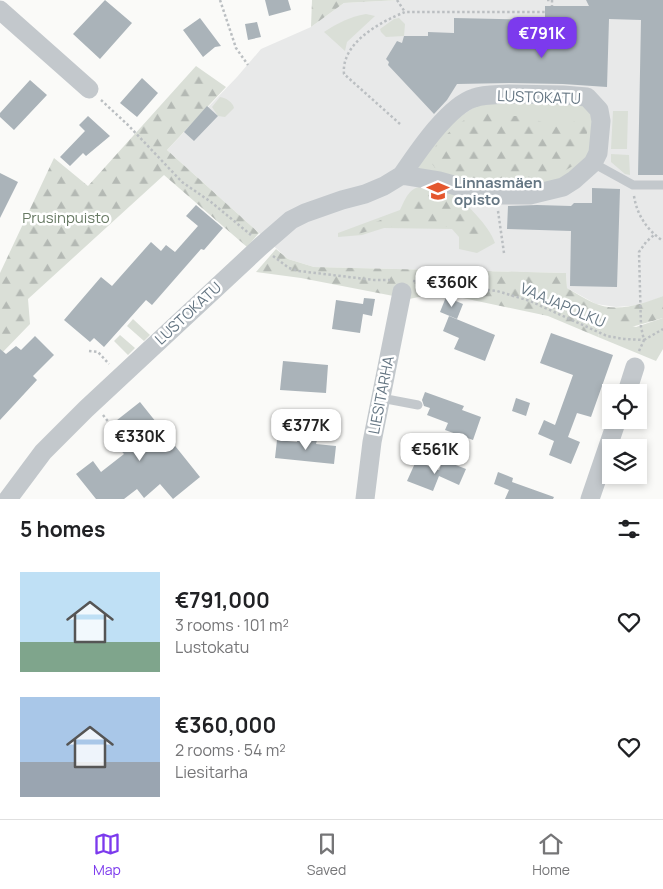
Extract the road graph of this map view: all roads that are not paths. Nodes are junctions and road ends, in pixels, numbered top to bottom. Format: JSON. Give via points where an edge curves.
{"nodes":[{"id":1,"x":0,"y":10,"type":"edge"},
{"id":2,"x":89,"y":89,"type":"road end"},
{"id":3,"x":593,"y":163,"type":"junction"},
{"id":4,"x":402,"y":174,"type":"junction"},
{"id":5,"x":663,"y":184,"type":"edge"},
{"id":6,"x":399,"y":293,"type":"road end"},
{"id":7,"x":635,"y":367,"type":"dead end"},
{"id":8,"x":630,"y":384,"type":"edge"},
{"id":9,"x":381,"y":398,"type":"junction"},
{"id":10,"x":418,"y":405,"type":"dead end"},
{"id":11,"x":615,"y":429,"type":"edge"},
{"id":12,"x":8,"y":499,"type":"edge"},
{"id":13,"x":365,"y":499,"type":"edge"},
{"id":14,"x":590,"y":499,"type":"edge"}],
"edges":[{"from":1,"to":2,"type":"street"},
{"from":3,"to":4,"type":"street","via":[[563,187],[530,195],[495,195]]},
{"from":3,"to":4,"type":"street","name":"LUSTOKATU","via":[[598,153],[599,110],[587,98],[548,94],[489,95],[460,105],[429,137]]},
{"from":3,"to":5,"type":"lane","via":[[633,184]]},
{"from":4,"to":12,"type":"street","name":"LUSTOKATU","via":[[366,194],[326,204],[291,220],[86,409],[43,452]]},
{"from":6,"to":9,"type":"street","name":"LIESITARHA"},
{"from":7,"to":8,"type":"street"},
{"from":9,"to":10,"type":"lane"},
{"from":9,"to":13,"type":"street","name":"LIESITARHA"},
{"from":11,"to":14,"type":"street"}]}
